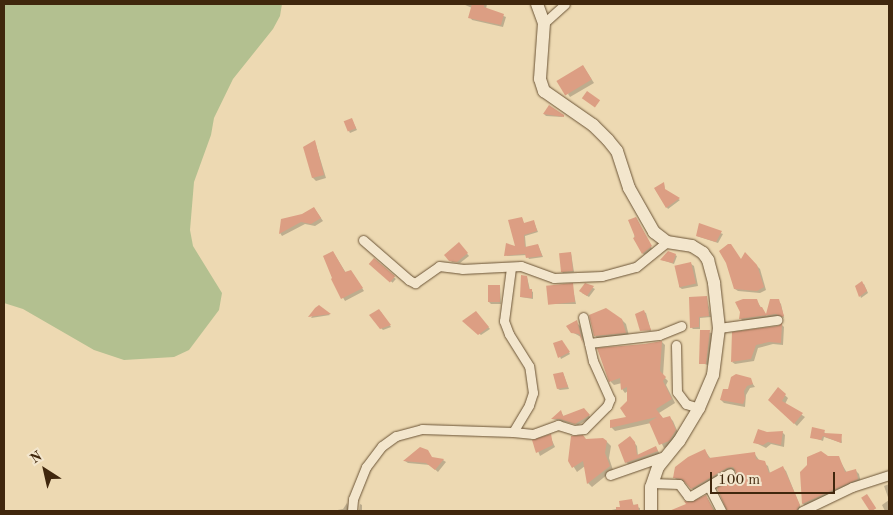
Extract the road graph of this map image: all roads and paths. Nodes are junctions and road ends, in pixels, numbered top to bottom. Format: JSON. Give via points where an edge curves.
{"nodes":[{"id":1,"x":537,"y":4,"type":"edge"},
{"id":2,"x":565,"y":4,"type":"edge"},
{"id":3,"x":544,"y":23,"type":"junction"},
{"id":4,"x":363,"y":240,"type":"dead end"},
{"id":5,"x":667,"y":242,"type":"junction"},
{"id":6,"x":511,"y":268,"type":"junction"},
{"id":7,"x":583,"y":317,"type":"dead end"},
{"id":8,"x":777,"y":320,"type":"dead end"},
{"id":9,"x":681,"y":326,"type":"dead end"},
{"id":10,"x":719,"y":328,"type":"junction"},
{"id":11,"x":589,"y":343,"type":"junction"},
{"id":12,"x":676,"y":345,"type":"dead end"},
{"id":13,"x":699,"y":408,"type":"junction"},
{"id":14,"x":513,"y":432,"type":"junction"},
{"id":15,"x":667,"y":455,"type":"junction"},
{"id":16,"x":730,"y":473,"type":"dead end"},
{"id":17,"x":610,"y":475,"type":"dead end"},
{"id":18,"x":889,"y":475,"type":"edge"},
{"id":19,"x":652,"y":483,"type":"junction"},
{"id":20,"x":709,"y":487,"type":"junction"},
{"id":21,"x":352,"y":511,"type":"edge"},
{"id":22,"x":650,"y":511,"type":"edge"},
{"id":23,"x":721,"y":511,"type":"edge"},
{"id":24,"x":802,"y":511,"type":"edge"}],
"edges":[{"from":1,"to":3,"type":"street"},
{"from":2,"to":3,"type":"street"},
{"from":3,"to":5,"type":"street","via":[[541,86],[554,99],[593,125],[613,146],[629,188],[654,232]]},
{"from":4,"to":6,"type":"street","via":[[413,283],[439,266]]},
{"from":5,"to":6,"type":"street","via":[[636,267],[602,276],[554,278],[521,266]]},
{"from":5,"to":10,"type":"street","via":[[692,246],[708,260]]},
{"from":6,"to":14,"type":"street","via":[[504,321],[529,366],[533,393],[530,405]]},
{"from":7,"to":11,"type":"street"},
{"from":8,"to":10,"type":"street"},
{"from":9,"to":11,"type":"street","via":[[659,335]]},
{"from":10,"to":13,"type":"street","via":[[713,375]]},
{"from":11,"to":14,"type":"street","via":[[593,361],[610,399],[602,413],[584,429],[574,430],[558,425],[533,434]]},
{"from":12,"to":13,"type":"street","via":[[676,388],[686,404]]},
{"from":13,"to":15,"type":"street"},
{"from":14,"to":21,"type":"street","via":[[422,429],[396,436],[382,446],[366,467],[353,499]]},
{"from":15,"to":17,"type":"street"},
{"from":15,"to":19,"type":"street"},
{"from":16,"to":20,"type":"street"},
{"from":18,"to":24,"type":"street","via":[[852,487]]},
{"from":19,"to":20,"type":"street","via":[[679,484],[690,496]]},
{"from":19,"to":22,"type":"street"},
{"from":20,"to":23,"type":"street"}]}
